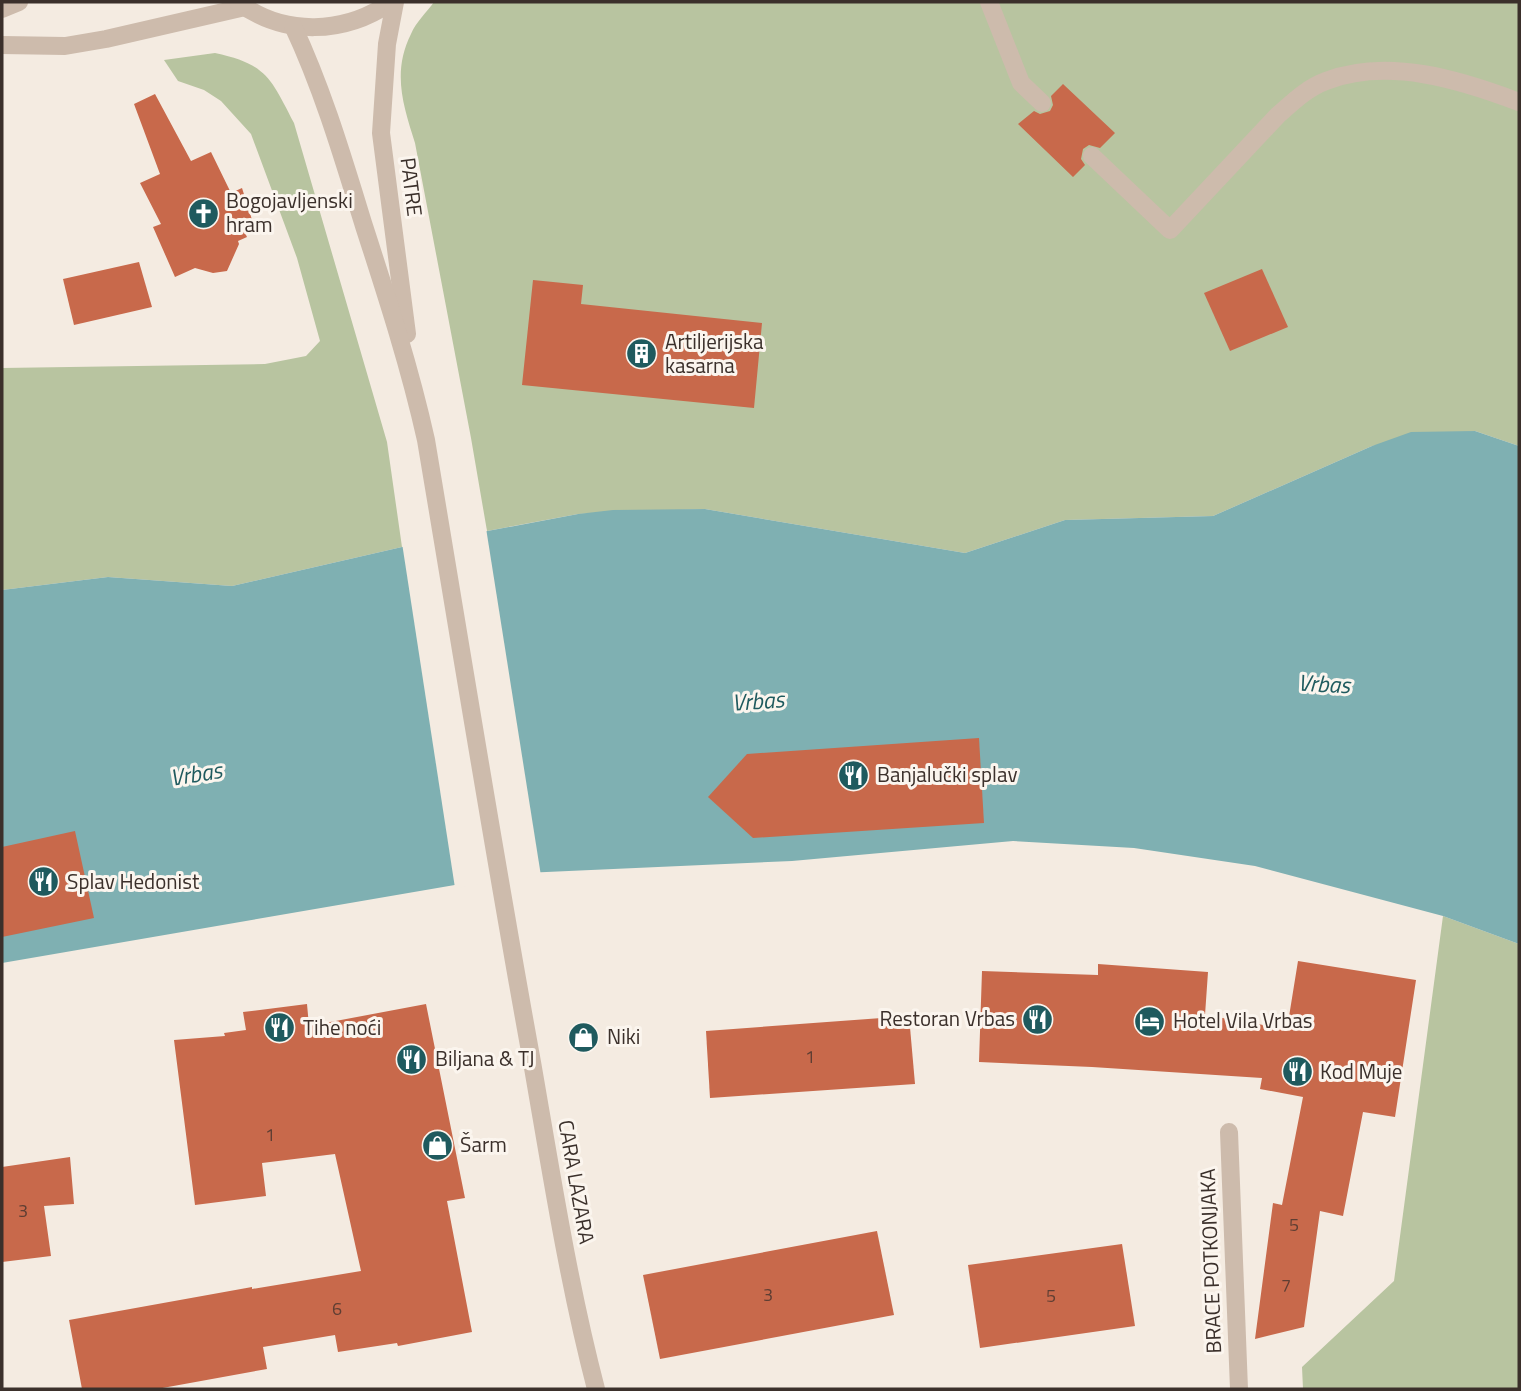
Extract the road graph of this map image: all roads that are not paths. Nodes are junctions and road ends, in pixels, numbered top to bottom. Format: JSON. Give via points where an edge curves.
{"nodes":[{"id":1,"x":19,"y":2,"type":"edge"},
{"id":2,"x":393,"y":2,"type":"edge"},
{"id":3,"x":989,"y":2,"type":"edge"},
{"id":4,"x":242,"y":4,"type":"edge"},
{"id":5,"x":2,"y":9,"type":"edge"},
{"id":6,"x":293,"y":26,"type":"junction"},
{"id":7,"x":2,"y":45,"type":"edge"},
{"id":8,"x":1519,"y":102,"type":"edge"},
{"id":9,"x":1042,"y":103,"type":"dead end"},
{"id":10,"x":1092,"y":156,"type":"dead end"},
{"id":11,"x":412,"y":379,"type":"junction"},
{"id":12,"x":426,"y":440,"type":"joint"},
{"id":13,"x":1229,"y":1132,"type":"dead end"},
{"id":14,"x":596,"y":1389,"type":"edge"},
{"id":15,"x":1239,"y":1389,"type":"edge"}],
"edges":[{"from":1,"to":5,"type":"street"},
{"from":2,"to":6,"type":"street","name":"PATRE","via":[[345,24]]},
{"from":2,"to":11,"type":"street","name":"PATRE","via":[[381,133]]},
{"from":3,"to":9,"type":"street","via":[[1021,83]]},
{"from":4,"to":6,"type":"street","name":"PATRE"},
{"from":4,"to":7,"type":"street","via":[[106,39],[65,46]]},
{"from":6,"to":11,"type":"street","name":"PATRE","via":[[320,86]]},
{"from":8,"to":10,"type":"street","via":[[1427,76],[1368,71],[1326,80],[1278,115],[1170,230]]},
{"from":11,"to":12,"type":"street","name":"PATRE"},
{"from":12,"to":14,"type":"street","name":"CARA LAZARA","via":[[517,983],[583,1342]]},
{"from":13,"to":15,"type":"street","name":"BRACE POTKONJAKA"}]}
